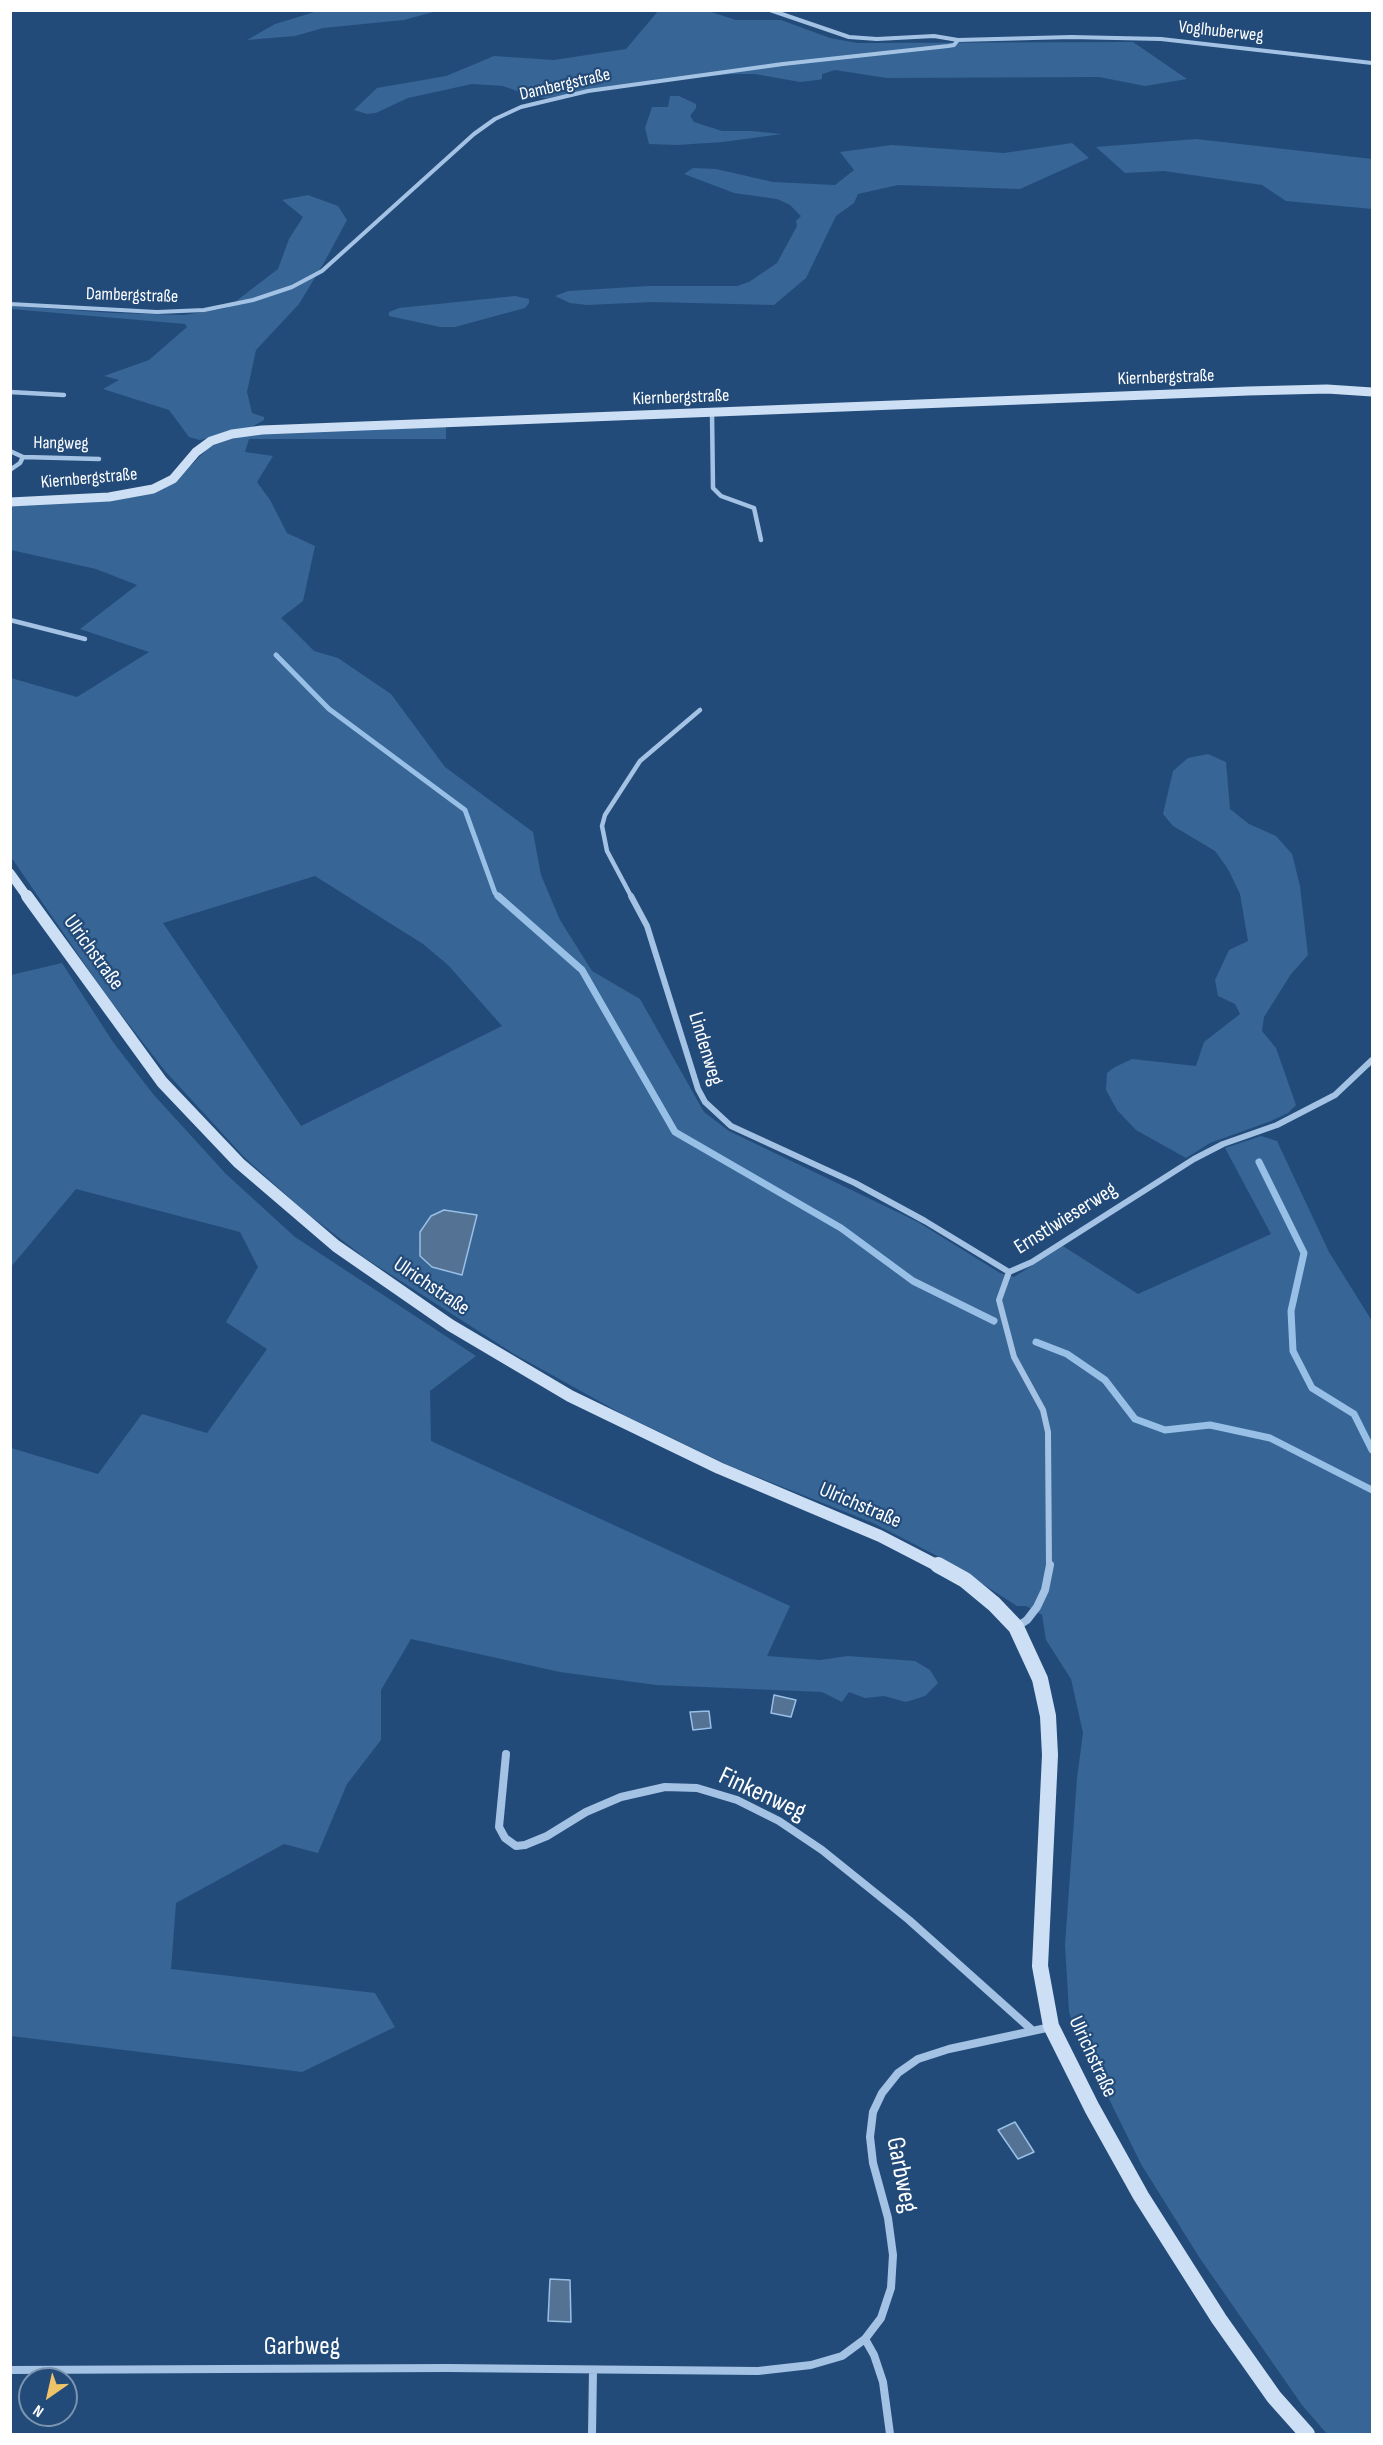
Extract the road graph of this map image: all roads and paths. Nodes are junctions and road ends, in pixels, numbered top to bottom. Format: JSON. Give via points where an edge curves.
{"nodes":[{"id":1,"x":770,"y":10,"type":"edge"},
{"id":2,"x":958,"y":40,"type":"junction"},
{"id":3,"x":1372,"y":63,"type":"edge"},
{"id":4,"x":10,"y":304,"type":"edge"},
{"id":5,"x":10,"y":392,"type":"edge"},
{"id":6,"x":1372,"y":392,"type":"edge"},
{"id":7,"x":63,"y":395,"type":"dead end"},
{"id":8,"x":712,"y":413,"type":"junction"},
{"id":9,"x":10,"y":451,"type":"edge"},
{"id":10,"x":23,"y":457,"type":"junction"},
{"id":11,"x":99,"y":459,"type":"dead end"},
{"id":12,"x":10,"y":470,"type":"edge"},
{"id":13,"x":10,"y":502,"type":"edge"},
{"id":14,"x":761,"y":540,"type":"dead end"},
{"id":15,"x":10,"y":620,"type":"edge"},
{"id":16,"x":85,"y":639,"type":"dead end"},
{"id":17,"x":700,"y":710,"type":"dead end"},
{"id":18,"x":10,"y":873,"type":"edge"},
{"id":19,"x":1372,"y":1060,"type":"edge"},
{"id":20,"x":1009,"y":1272,"type":"junction"},
{"id":21,"x":1016,"y":1627,"type":"junction"},
{"id":22,"x":506,"y":1754,"type":"dead end"},
{"id":23,"x":1051,"y":2026,"type":"junction"},
{"id":24,"x":1032,"y":2030,"type":"junction"},
{"id":25,"x":865,"y":2339,"type":"junction"},
{"id":26,"x":10,"y":2370,"type":"edge"},
{"id":27,"x":593,"y":2370,"type":"junction"},
{"id":28,"x":592,"y":2434,"type":"edge"},
{"id":29,"x":890,"y":2434,"type":"edge"},
{"id":30,"x":1306,"y":2434,"type":"edge"}],
"edges":[{"from":1,"to":2,"type":"street","via":[[849,37],[934,36]]},
{"from":2,"to":3,"type":"street","name":"Voglhuberweg","via":[[1144,38]]},
{"from":2,"to":4,"type":"street","name":"Dambergstraße","via":[[948,46],[588,91],[521,107],[474,134],[322,271],[292,287],[253,300],[204,310],[157,312]]},
{"from":5,"to":7,"type":"street"},
{"from":6,"to":8,"type":"street","name":"Kiernbergstraße","via":[[1248,391]]},
{"from":8,"to":13,"type":"street","name":"Kiernbergstraße","via":[[248,431],[211,441],[173,479],[153,489],[110,497]]},
{"from":8,"to":14,"type":"street","via":[[713,488],[721,496],[754,508]]},
{"from":9,"to":10,"type":"street"},
{"from":10,"to":11,"type":"street","name":"Hangweg"},
{"from":10,"to":12,"type":"street"},
{"from":15,"to":16,"type":"street"},
{"from":17,"to":20,"type":"street","name":"Lindenweg","via":[[640,761],[602,826],[603,840],[647,926],[705,1102],[738,1130],[855,1183]]},
{"from":18,"to":21,"type":"street","name":"Ulrichstraße","via":[[162,1082],[239,1163],[336,1246],[450,1325],[570,1396],[699,1459],[928,1560],[965,1581]]},
{"from":19,"to":20,"type":"street","name":"Ernstlwieserweg","via":[[1335,1095],[1277,1125],[1223,1143],[1032,1262]]},
{"from":20,"to":21,"type":"street","name":"Ernstlwieserweg","via":[[999,1300],[1014,1357],[1043,1410],[1050,1470],[1050,1563],[1046,1590],[1032,1613]]},
{"from":21,"to":23,"type":"street","name":"Ulrichstraße","via":[[1040,1679],[1048,1716],[1050,1755],[1040,1966]]},
{"from":22,"to":24,"type":"street","name":"Finkenweg","via":[[499,1827],[505,1838],[516,1845],[547,1836],[586,1812],[621,1797],[665,1786],[697,1788],[737,1800],[779,1821],[822,1850],[909,1920]]},
{"from":23,"to":24,"type":"street","name":"Garbweg"},
{"from":23,"to":30,"type":"street","name":"Ulrichstraße","via":[[1141,2196],[1219,2319],[1274,2397]]},
{"from":24,"to":25,"type":"street","name":"Garbweg","via":[[918,2059],[898,2073],[882,2093],[873,2112],[870,2137],[888,2218],[892,2277],[881,2318]]},
{"from":25,"to":27,"type":"street","name":"Garbweg","via":[[842,2356],[811,2365],[758,2371]]},
{"from":25,"to":29,"type":"street","via":[[883,2382]]},
{"from":26,"to":27,"type":"street","name":"Garbweg"},
{"from":27,"to":28,"type":"street"}]}
